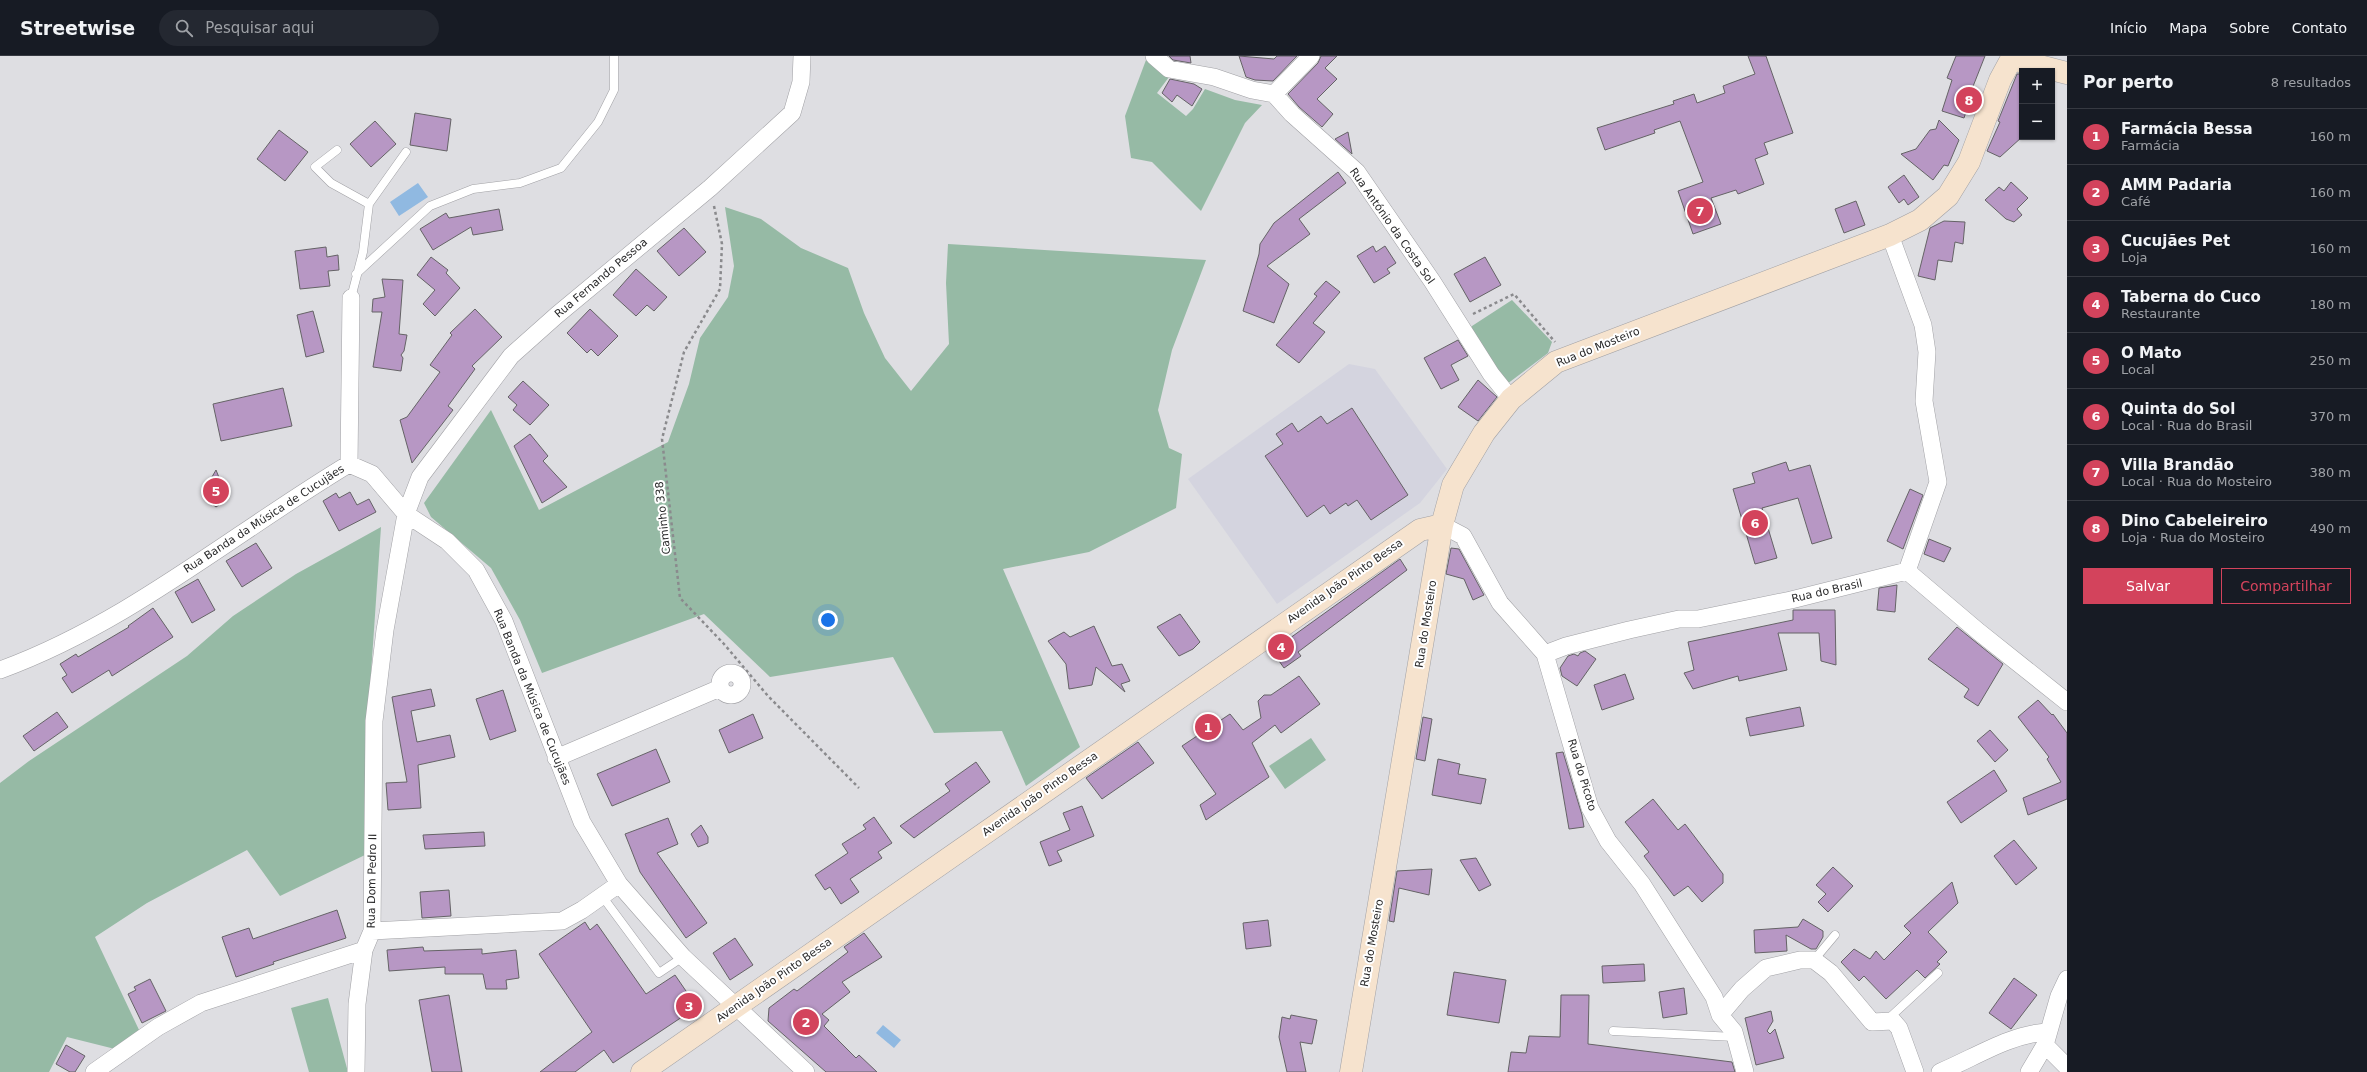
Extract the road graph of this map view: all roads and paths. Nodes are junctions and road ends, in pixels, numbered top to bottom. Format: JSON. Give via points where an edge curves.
{"nodes":[{"id":1,"x":614,"y":56,"type":"edge"},
{"id":2,"x":802,"y":56,"type":"edge"},
{"id":3,"x":1154,"y":56,"type":"edge"},
{"id":4,"x":1311,"y":56,"type":"edge"},
{"id":5,"x":2012,"y":58,"type":"edge"},
{"id":6,"x":2067,"y":73,"type":"edge"},
{"id":7,"x":1274,"y":94,"type":"junction"},
{"id":8,"x":337,"y":150,"type":"dead end"},
{"id":9,"x":406,"y":152,"type":"dead end"},
{"id":10,"x":710,"y":188,"type":"junction"},
{"id":11,"x":369,"y":204,"type":"junction"},
{"id":12,"x":1890,"y":235,"type":"junction"},
{"id":13,"x":356,"y":274,"type":"junction"},
{"id":14,"x":351,"y":298,"type":"joint"},
{"id":15,"x":1458,"y":322,"type":"junction"},
{"id":16,"x":1569,"y":358,"type":"junction"},
{"id":17,"x":1511,"y":399,"type":"junction"},
{"id":18,"x":349,"y":464,"type":"junction"},
{"id":19,"x":406,"y":514,"type":"junction"},
{"id":20,"x":1442,"y":525,"type":"junction"},
{"id":21,"x":1907,"y":571,"type":"junction"},
{"id":22,"x":1545,"y":654,"type":"junction"},
{"id":23,"x":0,"y":670,"type":"edge"},
{"id":24,"x":720,"y":688,"type":"dead end"},
{"id":25,"x":2067,"y":702,"type":"edge"},
{"id":26,"x":556,"y":758,"type":"junction"},
{"id":27,"x":859,"y":788,"type":"dead end"},
{"id":28,"x":619,"y":884,"type":"junction"},
{"id":29,"x":602,"y":896,"type":"junction"},
{"id":30,"x":372,"y":931,"type":"junction"},
{"id":31,"x":1835,"y":935,"type":"dead end"},
{"id":32,"x":364,"y":950,"type":"junction"},
{"id":33,"x":682,"y":957,"type":"junction"},
{"id":34,"x":1814,"y":960,"type":"junction"},
{"id":35,"x":1938,"y":974,"type":"dead end"},
{"id":36,"x":2067,"y":979,"type":"edge"},
{"id":37,"x":735,"y":1008,"type":"junction"},
{"id":38,"x":1720,"y":1015,"type":"junction"},
{"id":39,"x":1886,"y":1021,"type":"junction"},
{"id":40,"x":1613,"y":1031,"type":"dead end"},
{"id":41,"x":1736,"y":1037,"type":"junction"},
{"id":42,"x":2046,"y":1039,"type":"junction"},
{"id":43,"x":2067,"y":1067,"type":"edge"},
{"id":44,"x":94,"y":1072,"type":"edge"},
{"id":45,"x":356,"y":1072,"type":"edge"},
{"id":46,"x":642,"y":1072,"type":"edge"},
{"id":47,"x":806,"y":1072,"type":"edge"},
{"id":48,"x":1351,"y":1072,"type":"edge"},
{"id":49,"x":1745,"y":1072,"type":"edge"},
{"id":50,"x":1915,"y":1072,"type":"edge"},
{"id":51,"x":1940,"y":1072,"type":"edge"},
{"id":52,"x":2029,"y":1072,"type":"edge"}],
"edges":[{"from":1,"to":13,"type":"lane","via":[[614,90],[598,122],[561,168],[520,183],[472,189],[430,206]]},
{"from":2,"to":10,"type":"street","name":"Rua Fernando Pessoa","via":[[801,82],[792,114]]},
{"from":3,"to":7,"type":"street","via":[[1169,69],[1214,77],[1252,90]]},
{"from":4,"to":7,"type":"street"},
{"from":5,"to":6,"type":"main road"},
{"from":5,"to":12,"type":"main road","name":"Rua do Mosteiro","via":[[2000,80],[1968,162],[1948,196],[1920,220]]},
{"from":7,"to":15,"type":"street","name":"Rua António da Costa Sol","via":[[1292,114],[1357,172]]},
{"from":8,"to":11,"type":"lane","via":[[315,167],[331,184]]},
{"from":9,"to":11,"type":"lane"},
{"from":10,"to":19,"type":"street","name":"Rua Fernando Pessoa","via":[[511,356],[420,477]]},
{"from":10,"to":27,"type":"path","name":"Caminho 338","via":[[722,244],[720,289],[684,352],[662,439],[680,598],[724,644],[768,696]]},
{"from":11,"to":13,"type":"lane","via":[[363,252]]},
{"from":12,"to":16,"type":"main road","name":"Rua do Mosteiro"},
{"from":12,"to":21,"type":"street","via":[[1923,325],[1926,352],[1924,401],[1938,482]]},
{"from":13,"to":14,"type":"lane"},
{"from":14,"to":18,"type":"street"},
{"from":15,"to":16,"type":"path","via":[[1514,294]]},
{"from":15,"to":17,"type":"street","name":"Rua António da Costa Sol","via":[[1491,374]]},
{"from":16,"to":17,"type":"main road","name":"Rua do Mosteiro","via":[[1556,362]]},
{"from":17,"to":20,"type":"main road","name":"Rua do Mosteiro","via":[[1484,433],[1453,486]]},
{"from":18,"to":19,"type":"street","name":"Rua Banda da Música de Cucujães","via":[[372,474]]},
{"from":18,"to":23,"type":"street","name":"Rua Banda da Música de Cucujães","via":[[124,609],[31,659]]},
{"from":19,"to":26,"type":"street","name":"Rua Banda da Música de Cucujães","via":[[447,541],[476,570],[504,621]]},
{"from":19,"to":30,"type":"street","name":"Rua Dom Pedro II","via":[[385,630],[374,721]]},
{"from":20,"to":22,"type":"street","name":"Rua do Picoto","via":[[1464,536],[1500,603]]},
{"from":20,"to":37,"type":"main road","name":"Avenida João Pinto Bessa","via":[[1420,530],[1381,556]]},
{"from":20,"to":48,"type":"main road","name":"Rua do Mosteiro"},
{"from":21,"to":22,"type":"street","name":"Rua do Brasil","via":[[1791,600],[1629,630]]},
{"from":21,"to":25,"type":"street"},
{"from":22,"to":38,"type":"street","name":"Rua do Picoto","via":[[1590,808],[1608,841],[1642,884],[1714,997]]},
{"from":24,"to":26,"type":"street"},
{"from":26,"to":28,"type":"street","name":"Rua Banda da Música de Cucujães","via":[[582,822]]},
{"from":28,"to":29,"type":"street"},
{"from":28,"to":33,"type":"street","name":"Rua Banda da Música de Cucujães"},
{"from":29,"to":30,"type":"street","via":[[562,921]]},
{"from":29,"to":33,"type":"lane","via":[[659,973]]},
{"from":30,"to":32,"type":"street","name":"Rua Dom Pedro II"},
{"from":31,"to":34,"type":"lane"},
{"from":32,"to":44,"type":"street","via":[[201,1003],[158,1027]]},
{"from":32,"to":45,"type":"street","name":"Rua Dom Pedro II","via":[[357,1004]]},
{"from":33,"to":37,"type":"street","name":"Rua Banda da Música de Cucujães"},
{"from":34,"to":38,"type":"street","via":[[1766,968],[1742,989]]},
{"from":34,"to":39,"type":"street","via":[[1831,973],[1872,1022]]},
{"from":35,"to":39,"type":"lane"},
{"from":36,"to":42,"type":"street"},
{"from":37,"to":46,"type":"main road","name":"Avenida João Pinto Bessa"},
{"from":37,"to":47,"type":"street","name":"Rua Banda da Música de Cucujães"},
{"from":38,"to":41,"type":"street","name":"Rua do Picoto"},
{"from":39,"to":50,"type":"street","via":[[1893,1021],[1899,1028]]},
{"from":40,"to":41,"type":"lane"},
{"from":41,"to":49,"type":"street","name":"Rua do Picoto"},
{"from":42,"to":43,"type":"street"},
{"from":42,"to":51,"type":"street","via":[[2037,1033],[2001,1045]]},
{"from":42,"to":52,"type":"street"}]}
